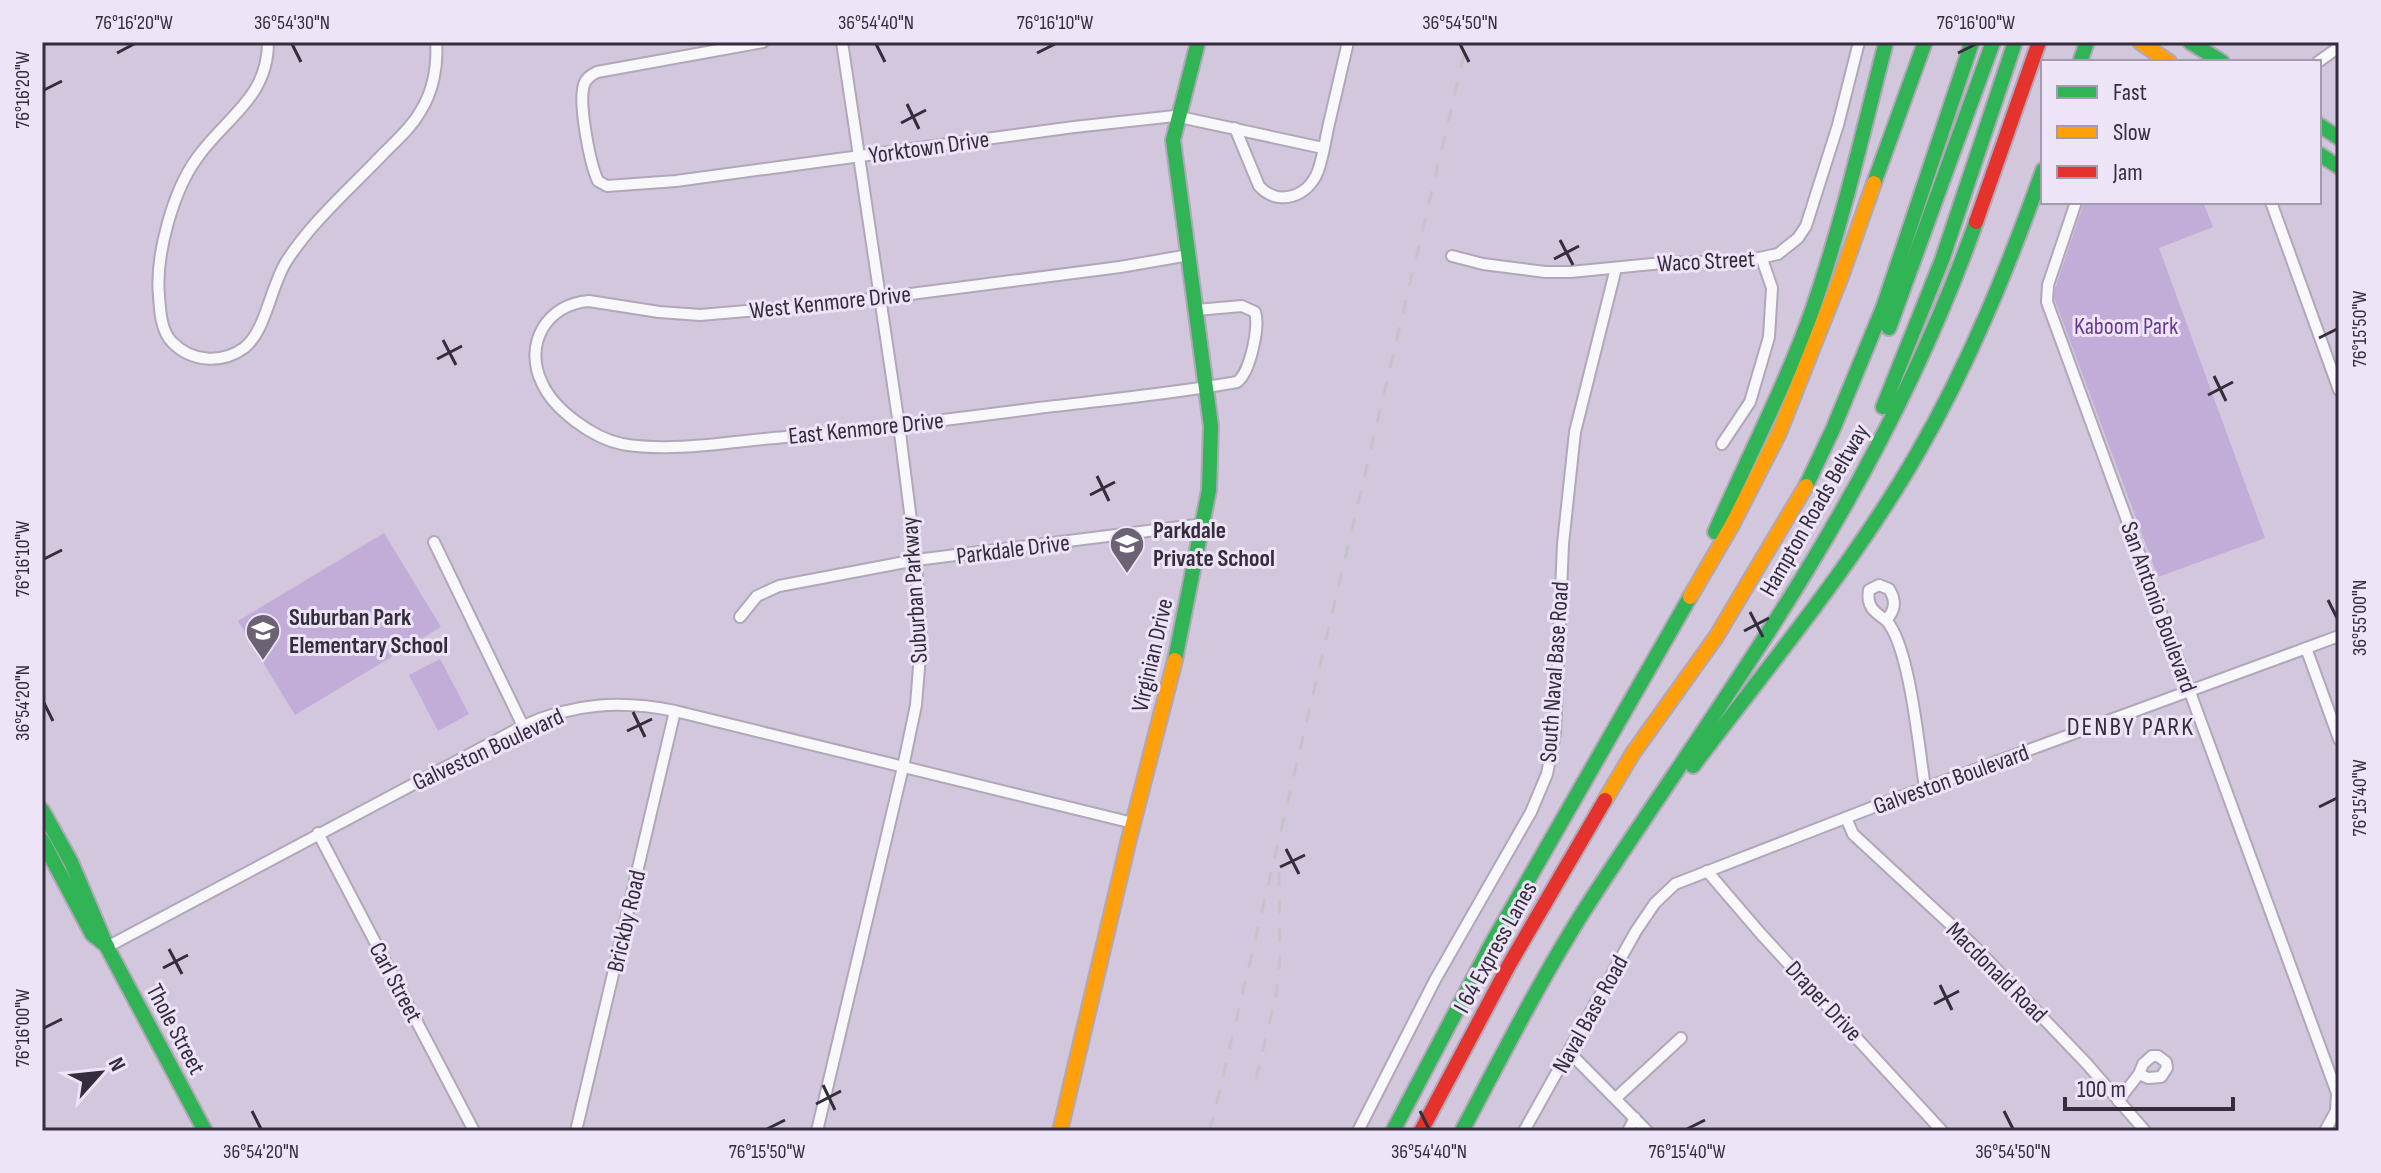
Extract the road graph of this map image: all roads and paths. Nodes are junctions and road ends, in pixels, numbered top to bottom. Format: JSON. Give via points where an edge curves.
{"nodes":[{"id":1,"x":268,"y":42,"type":"edge"},
{"id":2,"x":436,"y":42,"type":"edge"},
{"id":3,"x":763,"y":42,"type":"edge"},
{"id":4,"x":842,"y":42,"type":"edge"},
{"id":5,"x":1198,"y":42,"type":"edge"},
{"id":6,"x":1348,"y":42,"type":"edge"},
{"id":7,"x":1859,"y":42,"type":"edge"},
{"id":8,"x":1886,"y":42,"type":"edge"},
{"id":9,"x":1925,"y":42,"type":"edge"},
{"id":10,"x":1972,"y":42,"type":"edge"},
{"id":11,"x":1993,"y":42,"type":"edge"},
{"id":12,"x":2015,"y":42,"type":"edge"},
{"id":13,"x":2039,"y":42,"type":"edge"},
{"id":14,"x":2140,"y":42,"type":"edge"},
{"id":15,"x":2190,"y":42,"type":"edge"},
{"id":16,"x":2339,"y":47,"type":"edge"},
{"id":17,"x":2166,"y":60,"type":"edge"},
{"id":18,"x":2219,"y":60,"type":"edge"},
{"id":19,"x":2321,"y":60,"type":"edge"},
{"id":20,"x":1179,"y":116,"type":"junction"},
{"id":21,"x":2321,"y":126,"type":"edge"},
{"id":22,"x":1235,"y":128,"type":"junction"},
{"id":23,"x":2339,"y":138,"type":"edge"},
{"id":24,"x":1323,"y":148,"type":"junction"},
{"id":25,"x":2321,"y":155,"type":"edge"},
{"id":26,"x":858,"y":156,"type":"junction"},
{"id":27,"x":2339,"y":167,"type":"edge"},
{"id":28,"x":2041,"y":176,"type":"edge"},
{"id":29,"x":2075,"y":204,"type":"edge"},
{"id":30,"x":2272,"y":204,"type":"edge"},
{"id":31,"x":1189,"y":255,"type":"junction"},
{"id":32,"x":1452,"y":256,"type":"dead end"},
{"id":33,"x":1762,"y":259,"type":"junction"},
{"id":34,"x":1616,"y":268,"type":"junction"},
{"id":35,"x":881,"y":298,"type":"junction"},
{"id":36,"x":1196,"y":310,"type":"junction"},
{"id":37,"x":1206,"y":387,"type":"junction"},
{"id":38,"x":544,"y":388,"type":"joint"},
{"id":39,"x":2339,"y":390,"type":"edge"},
{"id":40,"x":899,"y":425,"type":"junction"},
{"id":41,"x":1722,"y":444,"type":"dead end"},
{"id":42,"x":1204,"y":524,"type":"junction"},
{"id":43,"x":434,"y":542,"type":"dead end"},
{"id":44,"x":916,"y":560,"type":"junction"},
{"id":45,"x":740,"y":617,"type":"dead end"},
{"id":46,"x":1680,"y":617,"type":"junction"},
{"id":47,"x":1886,"y":620,"type":"dead end"},
{"id":48,"x":2339,"y":636,"type":"edge"},
{"id":49,"x":1759,"y":645,"type":"junction"},
{"id":50,"x":2306,"y":648,"type":"junction"},
{"id":51,"x":2190,"y":691,"type":"junction"},
{"id":52,"x":675,"y":711,"type":"junction"},
{"id":53,"x":523,"y":726,"type":"junction"},
{"id":54,"x":2339,"y":739,"type":"edge"},
{"id":55,"x":903,"y":767,"type":"junction"},
{"id":56,"x":1925,"y":788,"type":"junction"},
{"id":57,"x":1614,"y":789,"type":"junction"},
{"id":58,"x":42,"y":810,"type":"edge"},
{"id":59,"x":1846,"y":818,"type":"junction"},
{"id":60,"x":1133,"y":823,"type":"junction"},
{"id":61,"x":318,"y":833,"type":"junction"},
{"id":62,"x":42,"y":840,"type":"edge"},
{"id":63,"x":1707,"y":871,"type":"junction"},
{"id":64,"x":71,"y":881,"type":"junction"},
{"id":65,"x":1659,"y":898,"type":"joint"},
{"id":66,"x":107,"y":947,"type":"junction"},
{"id":67,"x":1681,"y":1038,"type":"dead end"},
{"id":68,"x":1569,"y":1052,"type":"junction"},
{"id":69,"x":1501,"y":1056,"type":"junction"},
{"id":70,"x":2139,"y":1074,"type":"dead end"},
{"id":71,"x":1616,"y":1098,"type":"junction"},
{"id":72,"x":2338,"y":1100,"type":"edge"},
{"id":73,"x":2118,"y":1101,"type":"junction"},
{"id":74,"x":1635,"y":1118,"type":"junction"},
{"id":75,"x":205,"y":1131,"type":"edge"},
{"id":76,"x":474,"y":1131,"type":"edge"},
{"id":77,"x":576,"y":1131,"type":"edge"},
{"id":78,"x":817,"y":1131,"type":"edge"},
{"id":79,"x":1060,"y":1131,"type":"edge"},
{"id":80,"x":1358,"y":1131,"type":"edge"},
{"id":81,"x":1393,"y":1131,"type":"edge"},
{"id":82,"x":1421,"y":1131,"type":"edge"},
{"id":83,"x":1462,"y":1131,"type":"edge"},
{"id":84,"x":1524,"y":1131,"type":"edge"},
{"id":85,"x":1628,"y":1131,"type":"edge"},
{"id":86,"x":1647,"y":1131,"type":"edge"},
{"id":87,"x":1942,"y":1131,"type":"edge"},
{"id":88,"x":2145,"y":1131,"type":"edge"},
{"id":89,"x":2325,"y":1131,"type":"edge"}],
"edges":[{"from":1,"to":2,"type":"street","via":[[254,95],[185,177],[163,245],[158,291],[166,335],[190,355],[211,359],[234,354],[259,330],[288,259],[423,107],[432,83]]},
{"from":3,"to":26,"type":"street","name":"Yorktown Drive","via":[[597,72],[587,79],[587,144],[601,184],[676,181]]},
{"from":4,"to":26,"type":"street","name":"Suburban Parkway"},
{"from":5,"to":20,"type":"main road","name":"Virginian Drive"},
{"from":6,"to":24,"type":"street"},
{"from":7,"to":33,"type":"street","name":"Waco Street","via":[[1806,226],[1788,248]]},
{"from":8,"to":46,"type":"main road","via":[[1813,308]]},
{"from":9,"to":46,"type":"main road","via":[[1794,398],[1751,490]]},
{"from":10,"to":57,"type":"main road","via":[[1883,308],[1809,481],[1716,637],[1633,753]]},
{"from":11,"to":57,"type":"main road","via":[[1903,294],[1838,441],[1747,599]]},
{"from":12,"to":49,"type":"main road","via":[[1942,260],[1885,404],[1794,568]]},
{"from":13,"to":49,"type":"main road","name":"Hampton Roads Beltway","via":[[1926,347],[1834,526]]},
{"from":14,"to":17,"type":"main road"},
{"from":15,"to":18,"type":"main road"},
{"from":16,"to":19,"type":"street"},
{"from":20,"to":22,"type":"street","name":"Yorktown Drive"},
{"from":20,"to":26,"type":"street","name":"Yorktown Drive"},
{"from":20,"to":31,"type":"main road","name":"Virginian Drive","via":[[1173,151]]},
{"from":21,"to":23,"type":"main road"},
{"from":22,"to":24,"type":"street","name":"Yorktown Drive"},
{"from":22,"to":24,"type":"street","via":[[1259,186],[1279,198],[1306,189],[1318,171]]},
{"from":25,"to":27,"type":"main road"},
{"from":26,"to":35,"type":"street","name":"Suburban Parkway"},
{"from":28,"to":69,"type":"main road","via":[[1980,330],[1916,455],[1840,571],[1671,795]]},
{"from":29,"to":51,"type":"street","name":"San Antonio Boulevard","via":[[2047,302]]},
{"from":30,"to":39,"type":"street"},
{"from":31,"to":35,"type":"street","name":"West Kenmore Drive"},
{"from":31,"to":36,"type":"main road","name":"Virginian Drive"},
{"from":32,"to":34,"type":"street","name":"Waco Street","via":[[1545,272]]},
{"from":33,"to":34,"type":"street","name":"Waco Street"},
{"from":33,"to":41,"type":"street","via":[[1772,288],[1769,337],[1750,402]]},
{"from":34,"to":80,"type":"street","name":"South Naval Base Road","via":[[1575,432],[1563,544],[1555,734],[1547,774]]},
{"from":35,"to":38,"type":"street","name":"West Kenmore Drive","via":[[700,315],[578,302],[557,310],[540,331],[535,359]]},
{"from":35,"to":40,"type":"street","name":"Suburban Parkway"},
{"from":36,"to":37,"type":"main road","name":"Virginian Drive"},
{"from":36,"to":37,"type":"street","name":"East Kenmore Drive","via":[[1242,306],[1257,317],[1242,378]]},
{"from":37,"to":40,"type":"street","name":"East Kenmore Drive"},
{"from":37,"to":42,"type":"main road","name":"Virginian Drive","via":[[1212,451]]},
{"from":38,"to":40,"type":"street","name":"East Kenmore Drive","via":[[582,425],[621,444],[691,445]]},
{"from":40,"to":44,"type":"street","name":"Suburban Parkway"},
{"from":42,"to":44,"type":"street","name":"Parkdale Drive"},
{"from":42,"to":60,"type":"main road","name":"Virginian Drive"},
{"from":43,"to":53,"type":"street"},
{"from":44,"to":45,"type":"street","name":"Parkdale Drive","via":[[779,586],[757,596]]},
{"from":44,"to":55,"type":"street","name":"Suburban Parkway","via":[[919,678]]},
{"from":46,"to":81,"type":"main road","via":[[1499,930]]},
{"from":47,"to":56,"type":"street","via":[[1907,673]]},
{"from":48,"to":50,"type":"street","name":"Galveston Boulevard"},
{"from":49,"to":69,"type":"main road","name":"Hampton Roads Beltway","via":[[1591,899]]},
{"from":50,"to":51,"type":"street","name":"Galveston Boulevard"},
{"from":50,"to":54,"type":"street"},
{"from":51,"to":56,"type":"street","name":"Galveston Boulevard"},
{"from":51,"to":72,"type":"street","name":"San Antonio Boulevard"},
{"from":52,"to":53,"type":"street","name":"Galveston Boulevard","via":[[607,704],[564,710]]},
{"from":52,"to":55,"type":"street","name":"Galveston Boulevard"},
{"from":52,"to":77,"type":"street","name":"Brickby Road"},
{"from":53,"to":61,"type":"street","name":"Galveston Boulevard"},
{"from":55,"to":60,"type":"street","name":"Galveston Boulevard"},
{"from":55,"to":78,"type":"street","name":"Suburban Parkway"},
{"from":56,"to":59,"type":"street","name":"Galveston Boulevard"},
{"from":57,"to":82,"type":"main road","name":"I 64 Express Lanes","via":[[1509,965]]},
{"from":58,"to":64,"type":"main road","name":"Thole Street","via":[[71,862]]},
{"from":59,"to":63,"type":"street","name":"Galveston Boulevard"},
{"from":59,"to":73,"type":"street","name":"Macdonald Road","via":[[1853,834],[1985,958]]},
{"from":60,"to":79,"type":"main road","name":"Virginian Drive"},
{"from":61,"to":66,"type":"street","name":"Galveston Boulevard"},
{"from":61,"to":76,"type":"street","name":"Carl Street"},
{"from":62,"to":64,"type":"main road","name":"Thole Street"},
{"from":63,"to":65,"type":"street","name":"Galveston Boulevard","via":[[1675,884]]},
{"from":63,"to":87,"type":"street","name":"Draper Drive"},
{"from":64,"to":66,"type":"main road","name":"Thole Street"},
{"from":65,"to":68,"type":"street","name":"Naval Base Road"},
{"from":66,"to":75,"type":"main road","name":"Thole Street"},
{"from":67,"to":71,"type":"street"},
{"from":68,"to":71,"type":"street"},
{"from":68,"to":84,"type":"street","name":"Naval Base Road"},
{"from":69,"to":83,"type":"main road","name":"Hampton Roads Beltway"},
{"from":70,"to":73,"type":"street"},
{"from":71,"to":74,"type":"street"},
{"from":72,"to":89,"type":"street"},
{"from":73,"to":88,"type":"street","name":"Macdonald Road"},
{"from":74,"to":85,"type":"street"},
{"from":74,"to":86,"type":"street"}]}
